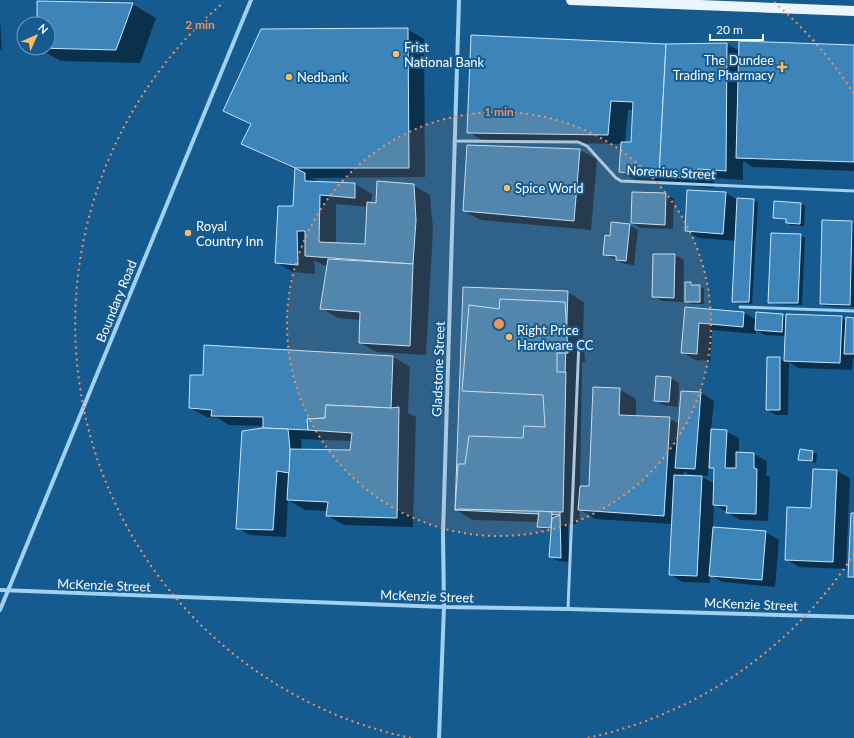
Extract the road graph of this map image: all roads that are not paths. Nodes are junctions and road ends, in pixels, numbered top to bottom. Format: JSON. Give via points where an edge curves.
{"nodes":[{"id":1,"x":251,"y":0,"type":"edge"},
{"id":2,"x":459,"y":0,"type":"edge"},
{"id":3,"x":571,"y":0,"type":"edge"},
{"id":4,"x":854,"y":11,"type":"edge"},
{"id":5,"x":454,"y":141,"type":"junction"},
{"id":6,"x":854,"y":191,"type":"edge"},
{"id":7,"x":740,"y":307,"type":"dead end"},
{"id":8,"x":854,"y":311,"type":"edge"},
{"id":9,"x":579,"y":341,"type":"dead end"},
{"id":10,"x":0,"y":590,"type":"edge"},
{"id":11,"x":8,"y":591,"type":"junction"},
{"id":12,"x":444,"y":607,"type":"junction"},
{"id":13,"x":568,"y":609,"type":"junction"},
{"id":14,"x":0,"y":610,"type":"edge"},
{"id":15,"x":854,"y":617,"type":"edge"},
{"id":16,"x":439,"y":738,"type":"edge"}],
"edges":[{"from":1,"to":11,"type":"street","name":"Boundary Road"},
{"from":2,"to":5,"type":"street","name":"Gladstone Street"},
{"from":3,"to":4,"type":"main road","via":[[788,6]]},
{"from":5,"to":6,"type":"lane","name":"Norenius Street","via":[[578,142],[587,146],[616,178],[622,181]]},
{"from":5,"to":12,"type":"street","name":"Gladstone Street","via":[[443,534]]},
{"from":7,"to":8,"type":"lane"},
{"from":9,"to":13,"type":"lane"},
{"from":10,"to":11,"type":"street","name":"McKenzie Street"},
{"from":11,"to":12,"type":"street","name":"McKenzie Street"},
{"from":11,"to":14,"type":"street","name":"Boundary Road"},
{"from":12,"to":13,"type":"street","name":"McKenzie Street"},
{"from":12,"to":16,"type":"street","name":"Gladstone Street"},
{"from":13,"to":15,"type":"street","name":"McKenzie Street"}]}
